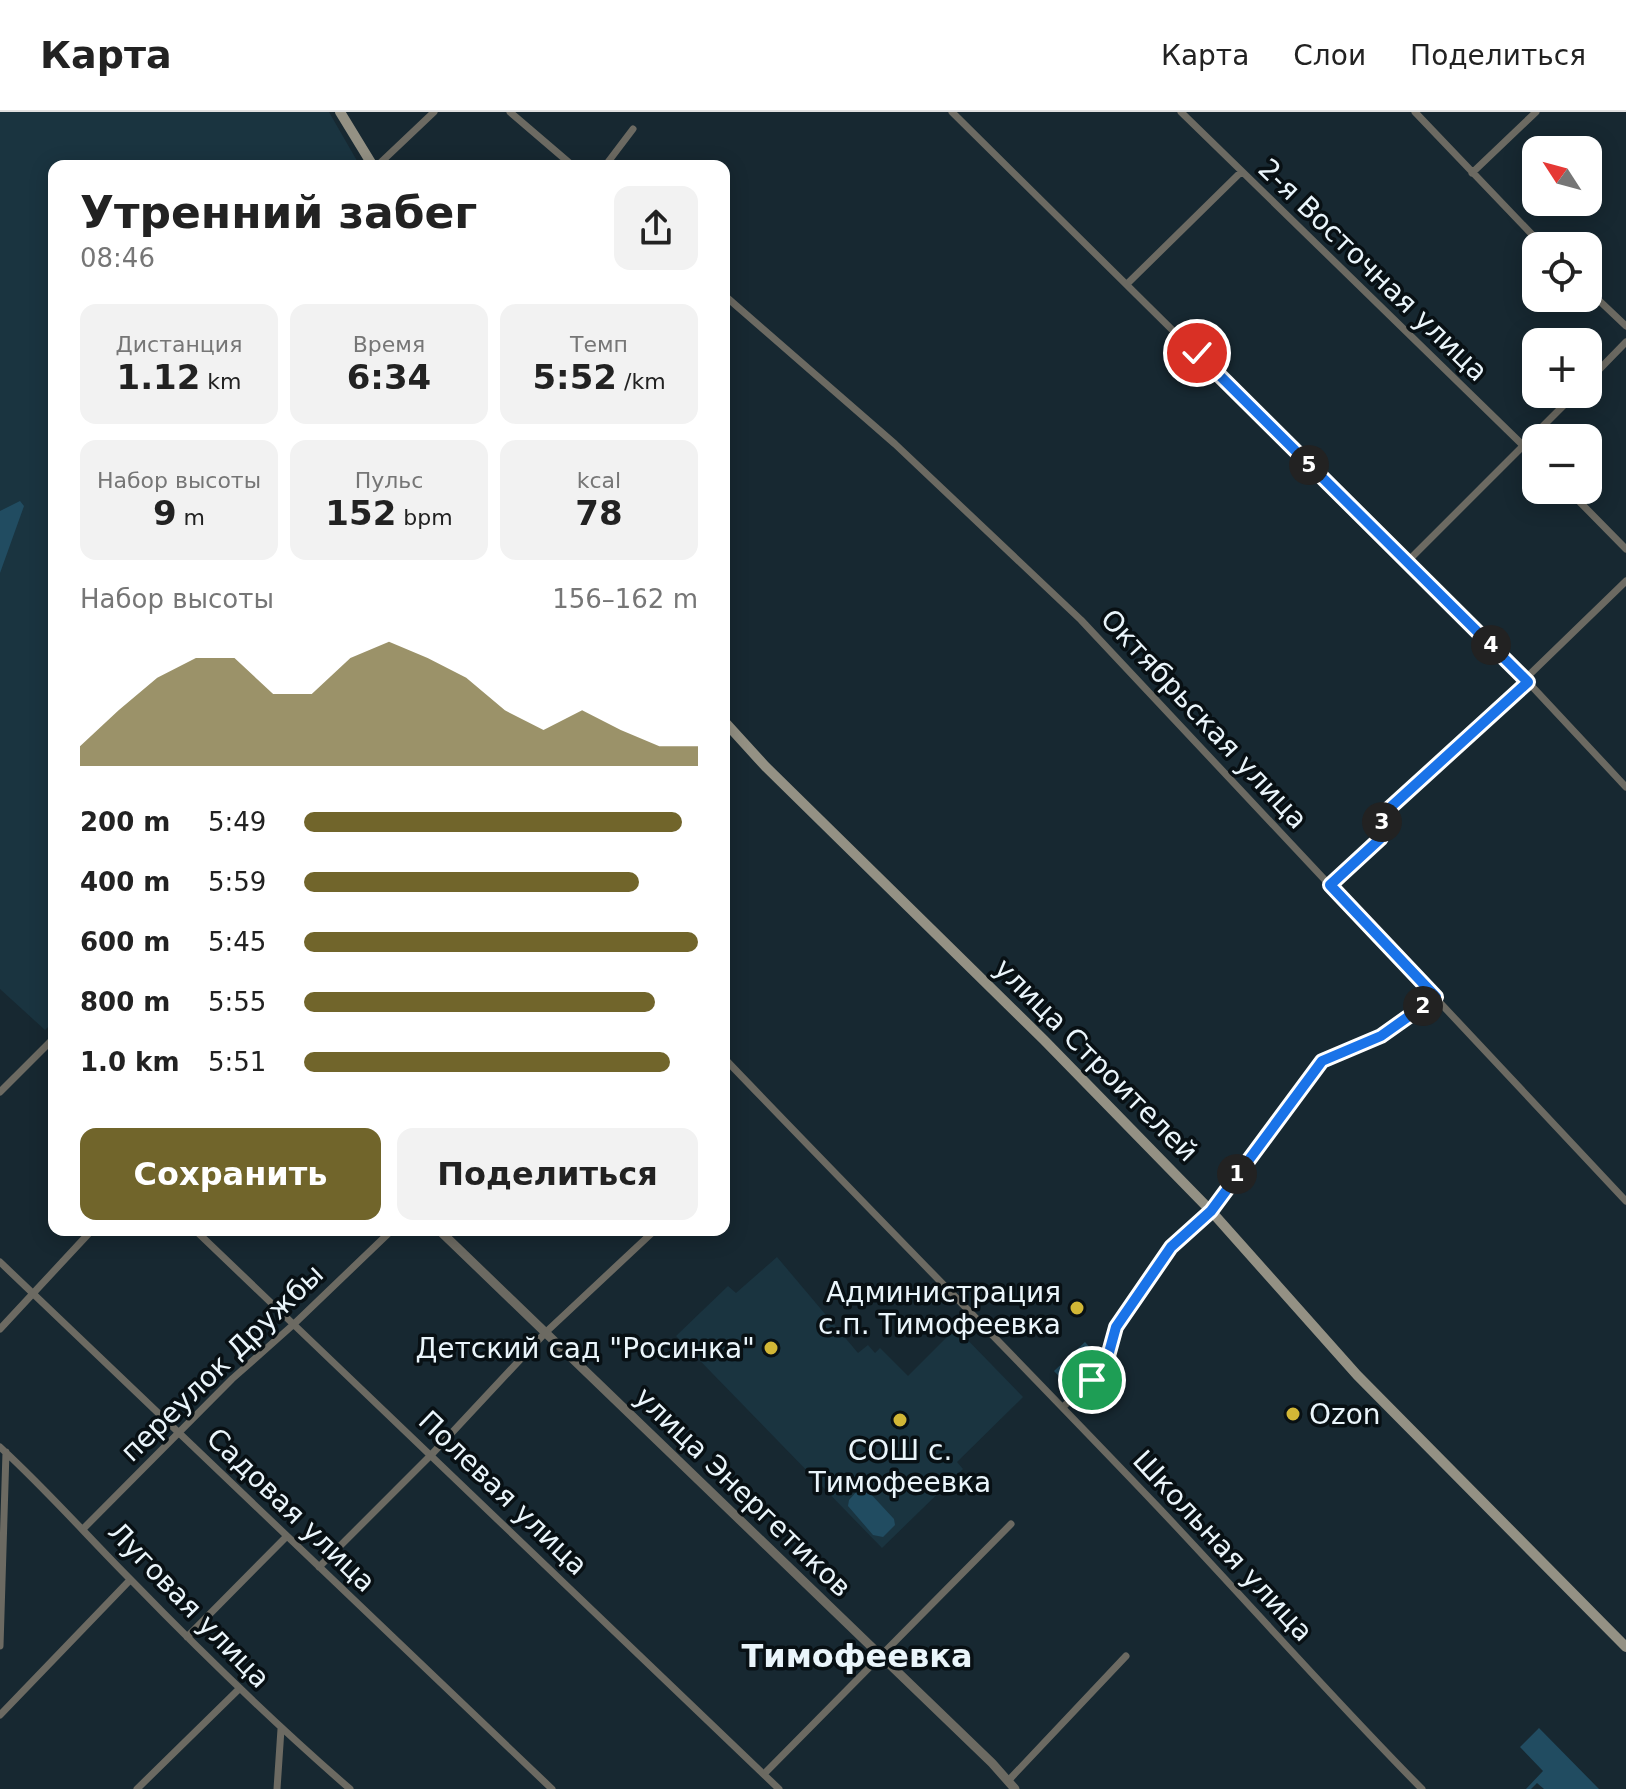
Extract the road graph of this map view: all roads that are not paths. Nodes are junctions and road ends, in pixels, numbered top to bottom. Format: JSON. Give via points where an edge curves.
{"nodes":[{"id":1,"x":340,"y":112,"type":"edge"},
{"id":2,"x":434,"y":112,"type":"edge"},
{"id":3,"x":510,"y":112,"type":"edge"},
{"id":4,"x":952,"y":112,"type":"edge"},
{"id":5,"x":1181,"y":112,"type":"edge"},
{"id":6,"x":1415,"y":112,"type":"edge"},
{"id":7,"x":1536,"y":112,"type":"edge"},
{"id":8,"x":633,"y":129,"type":"dead end"},
{"id":9,"x":371,"y":160,"type":"edge"},
{"id":10,"x":382,"y":160,"type":"edge"},
{"id":11,"x":566,"y":160,"type":"edge"},
{"id":12,"x":610,"y":160,"type":"edge"},
{"id":13,"x":1241,"y":172,"type":"junction"},
{"id":14,"x":1472,"y":173,"type":"junction"},
{"id":15,"x":1529,"y":232,"type":"edge"},
{"id":16,"x":1127,"y":284,"type":"junction"},
{"id":17,"x":730,"y":300,"type":"edge"},
{"id":18,"x":1602,"y":303,"type":"edge"},
{"id":19,"x":1626,"y":326,"type":"edge"},
{"id":20,"x":1626,"y":342,"type":"edge"},
{"id":21,"x":1602,"y":367,"type":"edge"},
{"id":22,"x":1561,"y":408,"type":"edge"},
{"id":23,"x":1546,"y":424,"type":"edge"},
{"id":24,"x":1522,"y":444,"type":"edge"},
{"id":25,"x":1522,"y":448,"type":"edge"},
{"id":26,"x":1582,"y":504,"type":"edge"},
{"id":27,"x":1626,"y":549,"type":"edge"},
{"id":28,"x":1407,"y":562,"type":"junction"},
{"id":29,"x":1626,"y":581,"type":"edge"},
{"id":30,"x":1527,"y":680,"type":"junction"},
{"id":31,"x":730,"y":727,"type":"edge"},
{"id":32,"x":1626,"y":787,"type":"edge"},
{"id":33,"x":1330,"y":885,"type":"junction"},
{"id":34,"x":1436,"y":997,"type":"junction"},
{"id":35,"x":48,"y":1044,"type":"edge"},
{"id":36,"x":730,"y":1064,"type":"edge"},
{"id":37,"x":0,"y":1092,"type":"edge"},
{"id":38,"x":1626,"y":1201,"type":"edge"},
{"id":39,"x":1211,"y":1211,"type":"junction"},
{"id":40,"x":86,"y":1236,"type":"edge"},
{"id":41,"x":201,"y":1236,"type":"edge"},
{"id":42,"x":386,"y":1236,"type":"edge"},
{"id":43,"x":445,"y":1236,"type":"edge"},
{"id":44,"x":649,"y":1236,"type":"edge"},
{"id":45,"x":0,"y":1262,"type":"edge"},
{"id":46,"x":33,"y":1293,"type":"junction"},
{"id":47,"x":294,"y":1324,"type":"junction"},
{"id":48,"x":0,"y":1329,"type":"edge"},
{"id":49,"x":545,"y":1333,"type":"junction"},
{"id":50,"x":1063,"y":1407,"type":"junction"},
{"id":51,"x":179,"y":1434,"type":"junction"},
{"id":52,"x":3,"y":1449,"type":"edge"},
{"id":53,"x":432,"y":1454,"type":"junction"},
{"id":54,"x":1011,"y":1524,"type":"dead end"},
{"id":55,"x":84,"y":1528,"type":"junction"},
{"id":56,"x":287,"y":1536,"type":"junction"},
{"id":57,"x":319,"y":1567,"type":"junction"},
{"id":58,"x":130,"y":1580,"type":"junction"},
{"id":59,"x":187,"y":1637,"type":"junction"},
{"id":60,"x":0,"y":1646,"type":"edge"},
{"id":61,"x":1626,"y":1647,"type":"edge"},
{"id":62,"x":881,"y":1655,"type":"junction"},
{"id":63,"x":1126,"y":1656,"type":"dead end"},
{"id":64,"x":239,"y":1689,"type":"junction"},
{"id":65,"x":0,"y":1715,"type":"edge"},
{"id":66,"x":281,"y":1729,"type":"junction"},
{"id":67,"x":764,"y":1774,"type":"junction"},
{"id":68,"x":1011,"y":1785,"type":"edge"},
{"id":69,"x":137,"y":1789,"type":"edge"},
{"id":70,"x":277,"y":1789,"type":"edge"},
{"id":71,"x":350,"y":1789,"type":"edge"},
{"id":72,"x":552,"y":1789,"type":"edge"},
{"id":73,"x":779,"y":1789,"type":"edge"},
{"id":74,"x":1422,"y":1789,"type":"edge"}],
"edges":[{"from":1,"to":9,"type":"main road"},
{"from":2,"to":10,"type":"street"},
{"from":3,"to":11,"type":"street"},
{"from":4,"to":16,"type":"street"},
{"from":5,"to":13,"type":"street","name":"2-я Восточная улица"},
{"from":6,"to":14,"type":"street"},
{"from":7,"to":14,"type":"street"},
{"from":8,"to":12,"type":"street"},
{"from":13,"to":16,"type":"street"},
{"from":13,"to":24,"type":"street","name":"2-я Восточная улица"},
{"from":14,"to":15,"type":"street"},
{"from":16,"to":28,"type":"street"},
{"from":17,"to":33,"type":"street","name":"Октябрьская улица","via":[[895,444],[1081,620]]},
{"from":18,"to":19,"type":"street"},
{"from":20,"to":21,"type":"street"},
{"from":22,"to":23,"type":"street"},
{"from":25,"to":28,"type":"street"},
{"from":26,"to":27,"type":"street"},
{"from":28,"to":30,"type":"street"},
{"from":29,"to":30,"type":"street"},
{"from":30,"to":32,"type":"street"},
{"from":30,"to":33,"type":"street","via":[[1382,815],[1381,838]]},
{"from":31,"to":39,"type":"main road","name":"улица Строителей"},
{"from":33,"to":34,"type":"street","name":"Октябрьская улица"},
{"from":34,"to":38,"type":"street","name":"Октябрьская улица"},
{"from":34,"to":39,"type":"street","via":[[1381,1036],[1322,1061]]},
{"from":35,"to":37,"type":"street"},
{"from":36,"to":50,"type":"street","name":"Школьная улица"},
{"from":39,"to":50,"type":"street","via":[[1171,1247],[1116,1327],[1105,1367]]},
{"from":39,"to":61,"type":"main road","name":"улица Строителей","via":[[1357,1375]]},
{"from":40,"to":46,"type":"street"},
{"from":41,"to":47,"type":"street","name":"Полевая улица"},
{"from":42,"to":47,"type":"street","name":"переулок Дружбы"},
{"from":43,"to":49,"type":"street","name":"улица Энергетиков"},
{"from":44,"to":49,"type":"street"},
{"from":45,"to":46,"type":"street","name":"Садовая улица"},
{"from":46,"to":48,"type":"street"},
{"from":46,"to":51,"type":"street","name":"Садовая улица"},
{"from":47,"to":51,"type":"street","name":"переулок Дружбы"},
{"from":47,"to":53,"type":"street","name":"Полевая улица"},
{"from":49,"to":53,"type":"street"},
{"from":49,"to":62,"type":"street","name":"улица Энергетиков"},
{"from":50,"to":74,"type":"street","name":"Школьная улица"},
{"from":51,"to":55,"type":"street","name":"переулок Дружбы"},
{"from":51,"to":56,"type":"street","name":"Садовая улица"},
{"from":52,"to":55,"type":"street","name":"Луговая улица"},
{"from":52,"to":60,"type":"street"},
{"from":53,"to":57,"type":"street"},
{"from":53,"to":67,"type":"street","name":"Полевая улица"},
{"from":54,"to":62,"type":"street"},
{"from":55,"to":58,"type":"street","name":"Луговая улица"},
{"from":56,"to":57,"type":"street","name":"Садовая улица"},
{"from":56,"to":59,"type":"street"},
{"from":57,"to":72,"type":"street","name":"Садовая улица"},
{"from":58,"to":59,"type":"street","name":"Луговая улица"},
{"from":58,"to":65,"type":"street"},
{"from":59,"to":64,"type":"street","name":"Луговая улица"},
{"from":62,"to":67,"type":"street"},
{"from":62,"to":68,"type":"street","name":"улица Энергетиков"},
{"from":63,"to":68,"type":"street"},
{"from":64,"to":66,"type":"street","name":"Луговая улица"},
{"from":64,"to":69,"type":"street"},
{"from":66,"to":70,"type":"street"},
{"from":66,"to":71,"type":"street","name":"Луговая улица"},
{"from":67,"to":73,"type":"street","name":"Полевая улица"}]}
